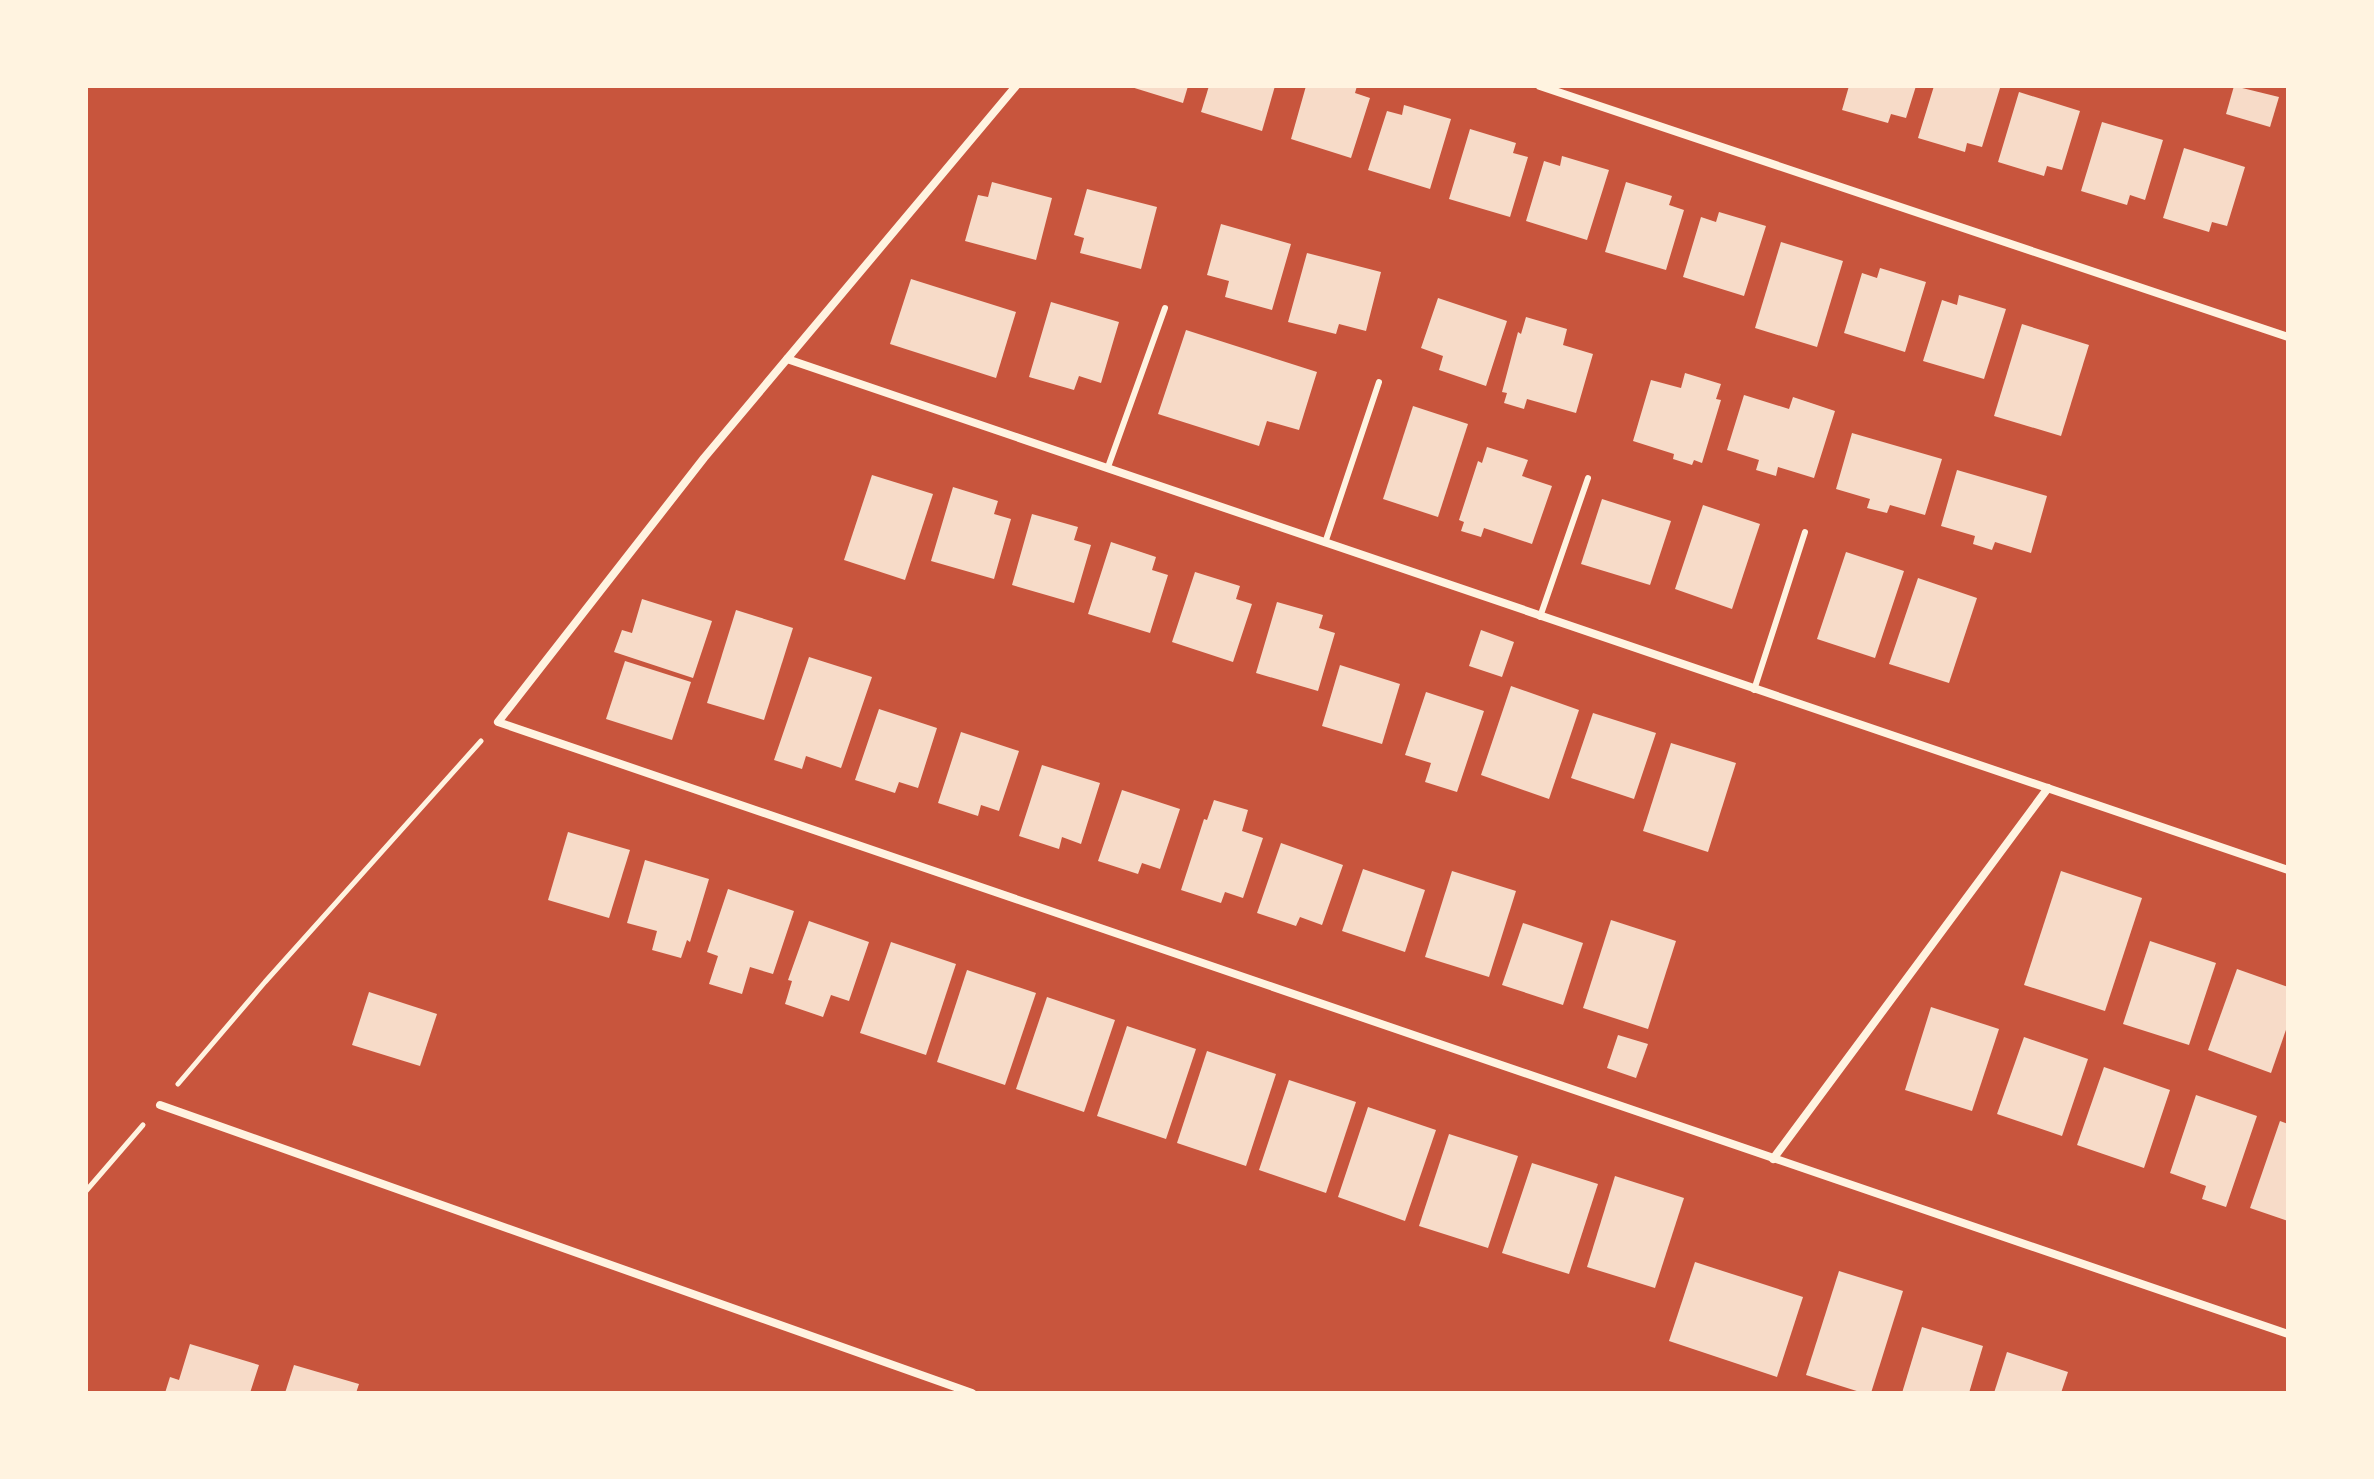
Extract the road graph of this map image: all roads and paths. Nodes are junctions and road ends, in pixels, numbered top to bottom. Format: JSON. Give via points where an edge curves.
{"nodes":[{"id":1,"x":1016,"y":86,"type":"edge"},
{"id":2,"x":1540,"y":86,"type":"edge"},
{"id":3,"x":1165,"y":308,"type":"dead end"},
{"id":4,"x":2288,"y":337,"type":"edge"},
{"id":5,"x":787,"y":359,"type":"junction"},
{"id":6,"x":1379,"y":382,"type":"dead end"},
{"id":7,"x":1108,"y":467,"type":"junction"},
{"id":8,"x":1588,"y":478,"type":"dead end"},
{"id":9,"x":1805,"y":532,"type":"dead end"},
{"id":10,"x":1325,"y":543,"type":"junction"},
{"id":11,"x":1540,"y":617,"type":"junction"},
{"id":12,"x":1754,"y":690,"type":"junction"},
{"id":13,"x":498,"y":722,"type":"junction"},
{"id":14,"x":2048,"y":788,"type":"junction"},
{"id":15,"x":2288,"y":870,"type":"edge"},
{"id":16,"x":160,"y":1105,"type":"junction"},
{"id":17,"x":1773,"y":1159,"type":"junction"},
{"id":18,"x":86,"y":1191,"type":"edge"},
{"id":19,"x":2288,"y":1334,"type":"edge"},
{"id":20,"x":972,"y":1393,"type":"edge"}],
"edges":[{"from":1,"to":5,"type":"street"},
{"from":2,"to":4,"type":"street"},
{"from":3,"to":7,"type":"lane"},
{"from":5,"to":7,"type":"street"},
{"from":5,"to":13,"type":"street"},
{"from":6,"to":10,"type":"lane"},
{"from":7,"to":10,"type":"street"},
{"from":8,"to":11,"type":"lane"},
{"from":9,"to":12,"type":"lane"},
{"from":10,"to":11,"type":"street"},
{"from":11,"to":12,"type":"street"},
{"from":12,"to":14,"type":"street"},
{"from":13,"to":16,"type":"path"},
{"from":13,"to":17,"type":"street"},
{"from":14,"to":15,"type":"street"},
{"from":14,"to":17,"type":"street"},
{"from":16,"to":18,"type":"path"},
{"from":16,"to":20,"type":"street"},
{"from":17,"to":19,"type":"street"}]}
